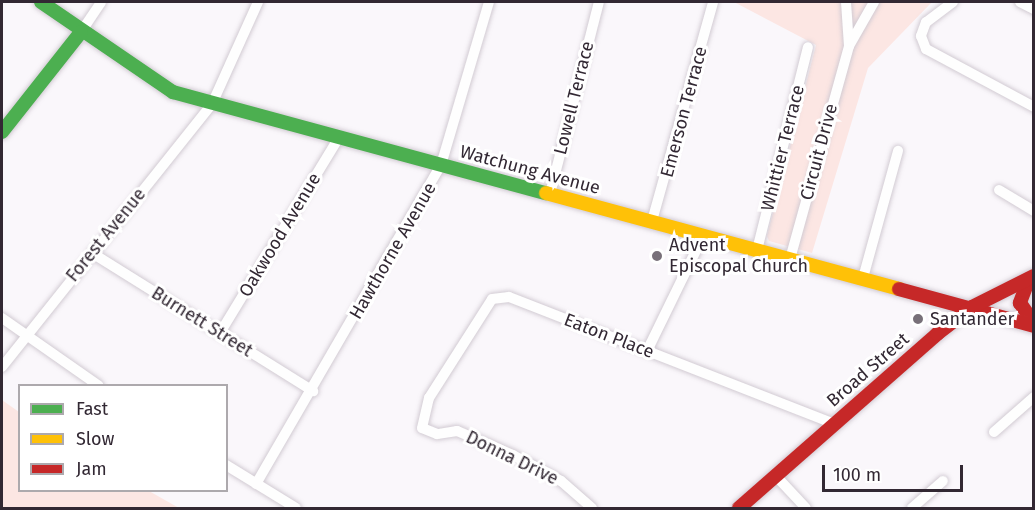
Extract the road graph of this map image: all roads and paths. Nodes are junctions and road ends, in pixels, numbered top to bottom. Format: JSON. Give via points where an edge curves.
{"nodes":[{"id":1,"x":41,"y":2,"type":"edge"},
{"id":2,"x":102,"y":2,"type":"edge"},
{"id":3,"x":258,"y":2,"type":"edge"},
{"id":4,"x":489,"y":2,"type":"edge"},
{"id":5,"x":598,"y":2,"type":"edge"},
{"id":6,"x":713,"y":2,"type":"edge"},
{"id":7,"x":846,"y":2,"type":"edge"},
{"id":8,"x":874,"y":2,"type":"edge"},
{"id":9,"x":952,"y":2,"type":"edge"},
{"id":10,"x":1020,"y":2,"type":"edge"},
{"id":11,"x":1034,"y":9,"type":"edge"},
{"id":12,"x":81,"y":32,"type":"junction"},
{"id":13,"x":849,"y":46,"type":"junction"},
{"id":14,"x":808,"y":47,"type":"dead end"},
{"id":15,"x":212,"y":104,"type":"junction"},
{"id":16,"x":1034,"y":107,"type":"edge"},
{"id":17,"x":2,"y":132,"type":"edge"},
{"id":18,"x":339,"y":137,"type":"junction"},
{"id":19,"x":898,"y":150,"type":"dead end"},
{"id":20,"x":441,"y":165,"type":"junction"},
{"id":21,"x":999,"y":190,"type":"dead end"},
{"id":22,"x":550,"y":194,"type":"junction"},
{"id":23,"x":1034,"y":212,"type":"edge"},
{"id":24,"x":652,"y":222,"type":"junction"},
{"id":25,"x":704,"y":236,"type":"junction"},
{"id":26,"x":757,"y":250,"type":"junction"},
{"id":27,"x":92,"y":253,"type":"junction"},
{"id":28,"x":790,"y":259,"type":"junction"},
{"id":29,"x":1031,"y":277,"type":"edge"},
{"id":30,"x":863,"y":278,"type":"junction"},
{"id":31,"x":972,"y":307,"type":"junction"},
{"id":32,"x":2,"y":318,"type":"edge"},
{"id":33,"x":1034,"y":324,"type":"edge"},
{"id":34,"x":220,"y":333,"type":"junction"},
{"id":35,"x":25,"y":338,"type":"junction"},
{"id":36,"x":647,"y":351,"type":"junction"},
{"id":37,"x":2,"y":366,"type":"edge"},
{"id":38,"x":96,"y":384,"type":"edge"},
{"id":39,"x":313,"y":391,"type":"junction"},
{"id":40,"x":1034,"y":397,"type":"edge"},
{"id":41,"x":429,"y":398,"type":"joint"},
{"id":42,"x":834,"y":424,"type":"junction"},
{"id":43,"x":994,"y":432,"type":"dead end"},
{"id":44,"x":228,"y":466,"type":"edge"},
{"id":45,"x":776,"y":475,"type":"junction"},
{"id":46,"x":944,"y":481,"type":"dead end"},
{"id":47,"x":256,"y":484,"type":"junction"},
{"id":48,"x":296,"y":508,"type":"edge"},
{"id":49,"x":592,"y":508,"type":"edge"},
{"id":50,"x":739,"y":508,"type":"edge"},
{"id":51,"x":806,"y":508,"type":"edge"},
{"id":52,"x":912,"y":508,"type":"edge"}],
"edges":[{"from":1,"to":12,"type":"main road","name":"Watchung Avenue"},
{"from":2,"to":12,"type":"street"},
{"from":3,"to":15,"type":"street","name":"Forest Avenue"},
{"from":4,"to":20,"type":"street","name":"Hawthorne Avenue"},
{"from":5,"to":22,"type":"street","name":"Lowell Terrace"},
{"from":6,"to":24,"type":"street","name":"Emerson Terrace"},
{"from":7,"to":13,"type":"street"},
{"from":8,"to":13,"type":"street"},
{"from":9,"to":16,"type":"street","via":[[922,30],[923,45],[932,54]]},
{"from":10,"to":11,"type":"street"},
{"from":12,"to":15,"type":"main road","name":"Watchung Avenue","via":[[153,83]]},
{"from":12,"to":17,"type":"main road"},
{"from":13,"to":28,"type":"street","name":"Circuit Drive"},
{"from":14,"to":26,"type":"street","name":"Whittier Terrace"},
{"from":15,"to":18,"type":"main road","name":"Watchung Avenue"},
{"from":15,"to":27,"type":"street","name":"Forest Avenue"},
{"from":18,"to":20,"type":"main road","name":"Watchung Avenue"},
{"from":18,"to":34,"type":"street","name":"Oakwood Avenue"},
{"from":19,"to":30,"type":"street"},
{"from":20,"to":22,"type":"main road","name":"Watchung Avenue"},
{"from":20,"to":39,"type":"street","name":"Hawthorne Avenue"},
{"from":21,"to":23,"type":"street"},
{"from":22,"to":24,"type":"main road","name":"Watchung Avenue"},
{"from":24,"to":25,"type":"main road","name":"Watchung Avenue"},
{"from":25,"to":26,"type":"main road","name":"Watchung Avenue"},
{"from":25,"to":36,"type":"street"},
{"from":26,"to":28,"type":"main road","name":"Watchung Avenue"},
{"from":27,"to":34,"type":"street","name":"Burnett Street"},
{"from":27,"to":35,"type":"street","name":"Forest Avenue"},
{"from":28,"to":30,"type":"main road","name":"Watchung Avenue"},
{"from":29,"to":31,"type":"main road","name":"Broad Street"},
{"from":29,"to":33,"type":"main road","via":[[1020,303]]},
{"from":30,"to":31,"type":"main road","name":"Watchung Avenue"},
{"from":31,"to":33,"type":"main road","name":"Watchung Avenue"},
{"from":31,"to":42,"type":"main road","name":"Broad Street"},
{"from":32,"to":35,"type":"street"},
{"from":34,"to":39,"type":"street","name":"Burnett Street"},
{"from":35,"to":37,"type":"street","name":"Forest Avenue"},
{"from":35,"to":38,"type":"street"},
{"from":36,"to":41,"type":"street","name":"Eaton Place","via":[[501,296],[483,310]]},
{"from":36,"to":42,"type":"street","name":"Eaton Place"},
{"from":39,"to":47,"type":"street","name":"Hawthorne Avenue"},
{"from":40,"to":43,"type":"street"},
{"from":41,"to":49,"type":"street","name":"Donna Drive","via":[[422,428],[437,434],[457,431],[513,455],[561,481]]},
{"from":42,"to":45,"type":"main road","name":"Broad Street"},
{"from":44,"to":47,"type":"street"},
{"from":45,"to":50,"type":"main road","name":"Broad Street"},
{"from":45,"to":51,"type":"street"},
{"from":46,"to":52,"type":"street"},
{"from":47,"to":48,"type":"street"}]}
